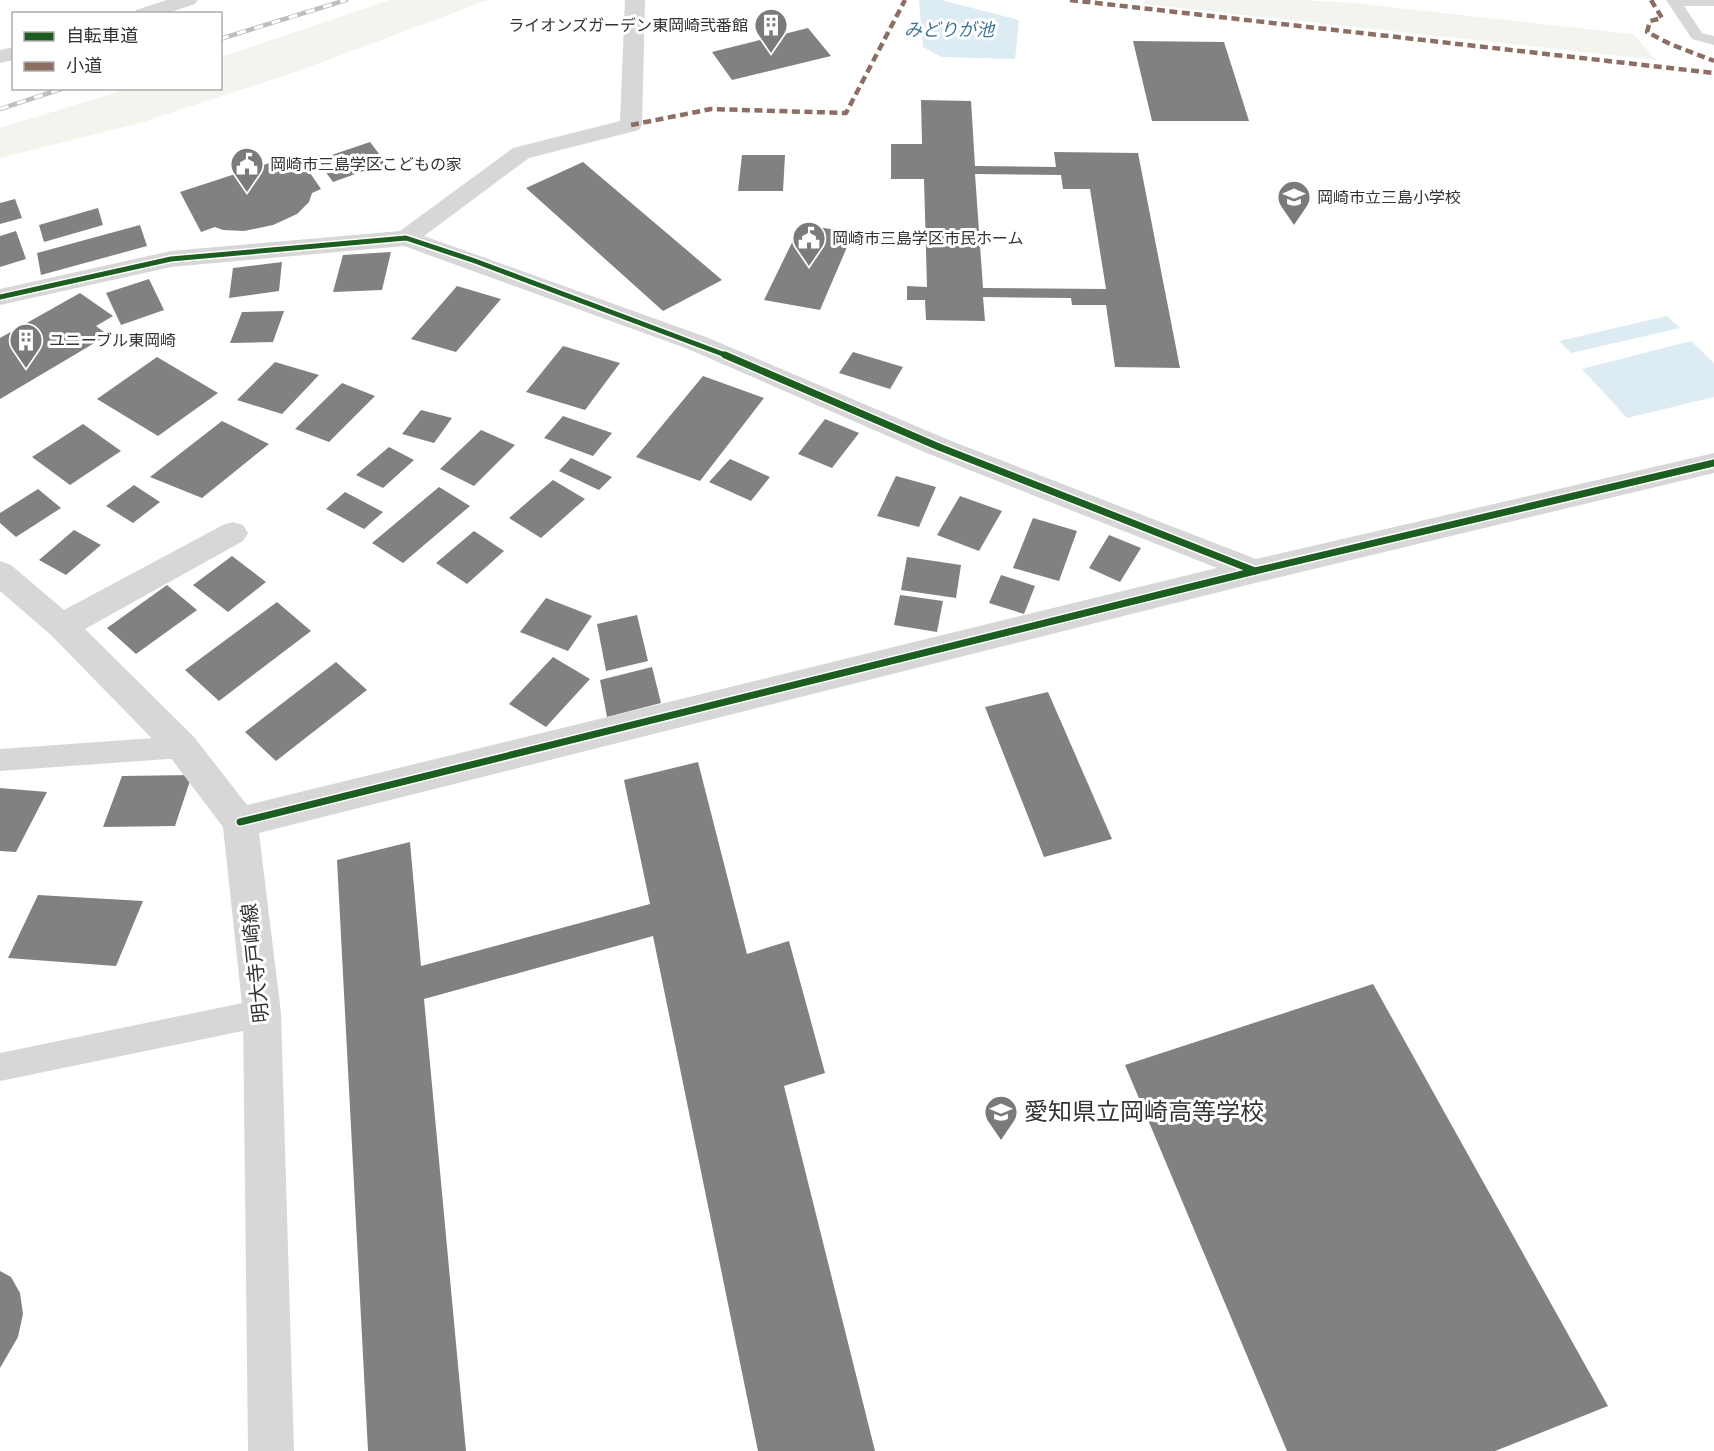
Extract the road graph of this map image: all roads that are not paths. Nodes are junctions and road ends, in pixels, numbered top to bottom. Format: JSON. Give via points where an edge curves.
{"nodes":[{"id":1,"x":635,"y":0,"type":"edge"},
{"id":2,"x":183,"y":1,"type":"edge"},
{"id":3,"x":1674,"y":1,"type":"edge"},
{"id":4,"x":1714,"y":2,"type":"edge"},
{"id":5,"x":149,"y":12,"type":"edge"},
{"id":6,"x":1714,"y":41,"type":"edge"},
{"id":7,"x":406,"y":238,"type":"junction"},
{"id":8,"x":0,"y":297,"type":"edge"},
{"id":9,"x":1714,"y":463,"type":"edge"},
{"id":10,"x":233,"y":533,"type":"dead end"},
{"id":11,"x":1255,"y":571,"type":"junction"},
{"id":12,"x":0,"y":573,"type":"edge"},
{"id":13,"x":62,"y":626,"type":"junction"},
{"id":14,"x":182,"y":747,"type":"junction"},
{"id":15,"x":0,"y":760,"type":"edge"},
{"id":16,"x":240,"y":822,"type":"junction"},
{"id":17,"x":262,"y":1013,"type":"junction"},
{"id":18,"x":0,"y":1067,"type":"edge"},
{"id":19,"x":271,"y":1451,"type":"edge"}],
"edges":[{"from":1,"to":7,"type":"street","via":[[631,125],[521,153]]},
{"from":2,"to":5,"type":"street"},
{"from":3,"to":4,"type":"lane"},
{"from":3,"to":6,"type":"lane","via":[[1697,36]]},
{"from":7,"to":8,"type":"street","via":[[171,259]]},
{"from":7,"to":11,"type":"street","via":[[698,344],[939,447]]},
{"from":9,"to":11,"type":"street"},
{"from":10,"to":13,"type":"street"},
{"from":11,"to":16,"type":"street"},
{"from":12,"to":13,"type":"street"},
{"from":13,"to":14,"type":"street"},
{"from":14,"to":15,"type":"lane"},
{"from":14,"to":16,"type":"street"},
{"from":16,"to":17,"type":"street","name":"明大寺戸崎線"},
{"from":17,"to":18,"type":"lane"},
{"from":17,"to":19,"type":"street","name":"明大寺戸崎線"}]}
